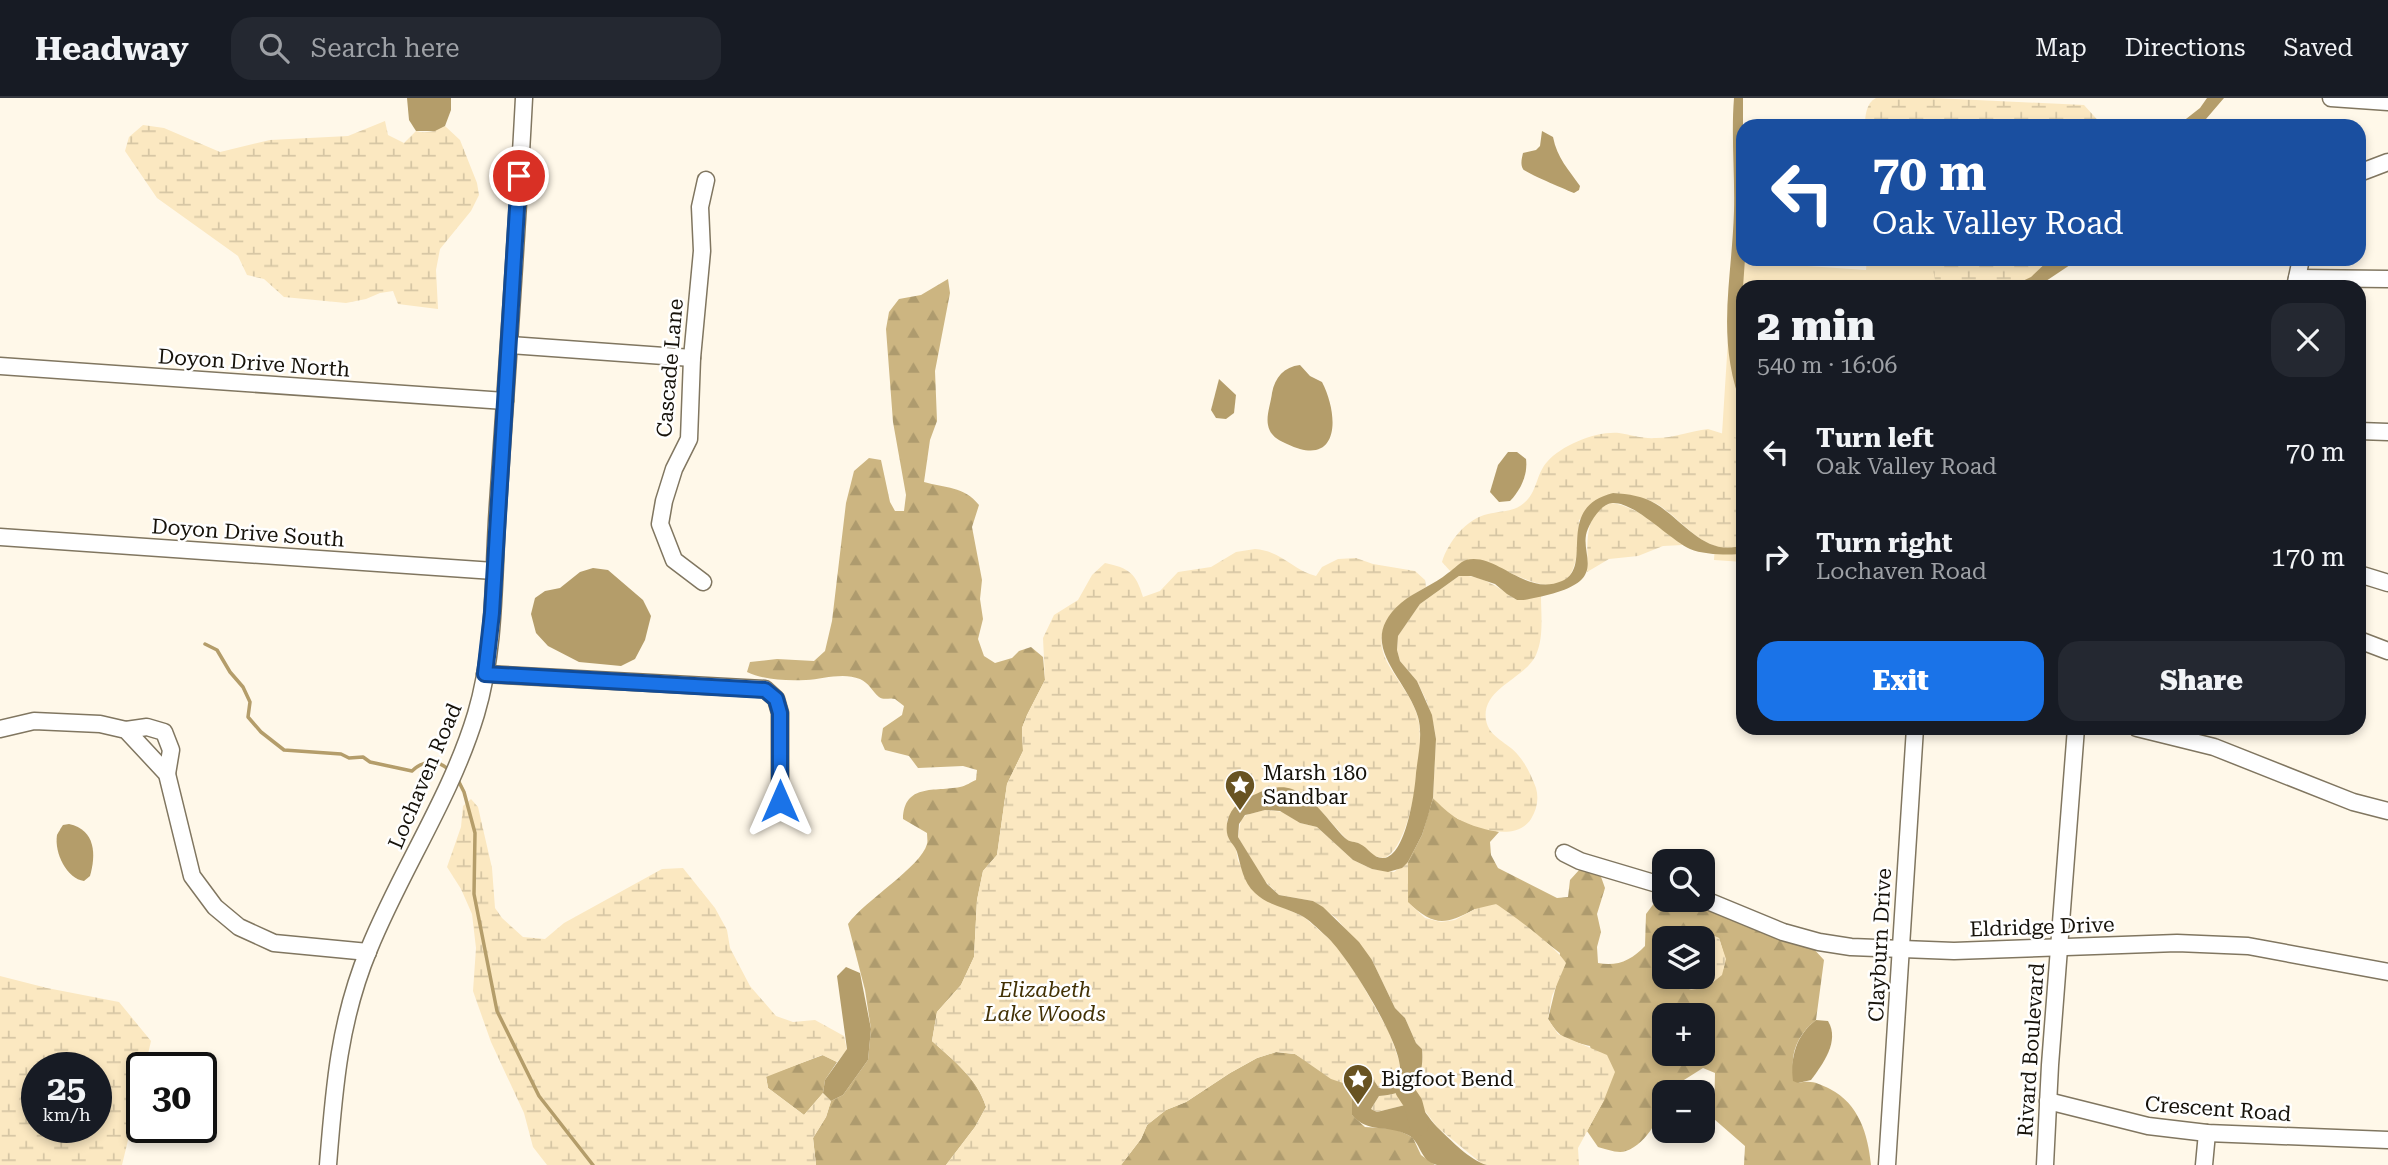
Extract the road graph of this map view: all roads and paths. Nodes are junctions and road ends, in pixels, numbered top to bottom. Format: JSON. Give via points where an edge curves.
{"nodes":[{"id":1,"x":524,"y":98,"type":"edge"},
{"id":2,"x":2331,"y":98,"type":"edge"},
{"id":3,"x":2388,"y":102,"type":"edge"},
{"id":4,"x":2388,"y":162,"type":"edge"},
{"id":5,"x":2366,"y":170,"type":"edge"},
{"id":6,"x":706,"y":180,"type":"dead end"},
{"id":7,"x":2388,"y":279,"type":"edge"},
{"id":8,"x":2357,"y":280,"type":"edge"},
{"id":9,"x":510,"y":345,"type":"junction"},
{"id":10,"x":692,"y":358,"type":"junction"},
{"id":11,"x":0,"y":366,"type":"edge"},
{"id":12,"x":505,"y":401,"type":"junction"},
{"id":13,"x":2366,"y":431,"type":"edge"},
{"id":14,"x":2388,"y":432,"type":"edge"},
{"id":15,"x":0,"y":537,"type":"edge"},
{"id":16,"x":494,"y":571,"type":"junction"},
{"id":17,"x":2366,"y":576,"type":"edge"},
{"id":18,"x":703,"y":582,"type":"dead end"},
{"id":19,"x":2388,"y":583,"type":"edge"},
{"id":20,"x":2366,"y":643,"type":"edge"},
{"id":21,"x":2388,"y":652,"type":"edge"},
{"id":22,"x":485,"y":674,"type":"junction"},
{"id":23,"x":0,"y":729,"type":"edge"},
{"id":24,"x":125,"y":730,"type":"junction"},
{"id":25,"x":1915,"y":735,"type":"edge"},
{"id":26,"x":2075,"y":735,"type":"edge"},
{"id":27,"x":2165,"y":735,"type":"edge"},
{"id":28,"x":167,"y":774,"type":"junction"},
{"id":29,"x":780,"y":801,"type":"dead end"},
{"id":30,"x":2388,"y":811,"type":"edge"},
{"id":31,"x":1564,"y":853,"type":"dead end"},
{"id":32,"x":1652,"y":883,"type":"edge"},
{"id":33,"x":1715,"y":904,"type":"edge"},
{"id":34,"x":2060,"y":946,"type":"junction"},
{"id":35,"x":1902,"y":950,"type":"junction"},
{"id":36,"x":368,"y":952,"type":"junction"},
{"id":37,"x":2388,"y":972,"type":"edge"},
{"id":38,"x":2048,"y":1101,"type":"junction"},
{"id":39,"x":2207,"y":1133,"type":"junction"},
{"id":40,"x":2388,"y":1140,"type":"edge"},
{"id":41,"x":328,"y":1165,"type":"edge"},
{"id":42,"x":1887,"y":1165,"type":"edge"},
{"id":43,"x":2045,"y":1165,"type":"edge"},
{"id":44,"x":2204,"y":1165,"type":"edge"}],
"edges":[{"from":1,"to":9,"type":"street","name":"Lochaven Road"},
{"from":2,"to":3,"type":"street"},
{"from":4,"to":5,"type":"street"},
{"from":6,"to":10,"type":"street","name":"Cascade Lane","via":[[700,207],[702,251]]},
{"from":7,"to":8,"type":"street"},
{"from":9,"to":10,"type":"street"},
{"from":9,"to":12,"type":"street","name":"Lochaven Road"},
{"from":10,"to":18,"type":"street","name":"Cascade Lane","via":[[689,439],[670,480],[660,524],[674,561]]},
{"from":11,"to":12,"type":"street","name":"Doyon Drive North"},
{"from":12,"to":16,"type":"street","name":"Lochaven Road"},
{"from":13,"to":14,"type":"street"},
{"from":15,"to":16,"type":"street","name":"Doyon Drive South"},
{"from":16,"to":22,"type":"street","name":"Lochaven Road"},
{"from":17,"to":19,"type":"street"},
{"from":20,"to":21,"type":"street"},
{"from":22,"to":29,"type":"street","via":[[765,690],[776,699],[780,713]]},
{"from":22,"to":36,"type":"street","name":"Lochaven Road","via":[[477,713],[454,773]]},
{"from":23,"to":24,"type":"street","via":[[34,721],[100,724]]},
{"from":24,"to":28,"type":"street"},
{"from":24,"to":28,"type":"street","via":[[147,727],[164,732],[171,750]]},
{"from":25,"to":35,"type":"street","name":"Clayburn Drive"},
{"from":26,"to":34,"type":"street","name":"Rivard Boulevard"},
{"from":27,"to":30,"type":"street","via":[[2214,747],[2334,795]]},
{"from":28,"to":36,"type":"street","via":[[192,876],[215,907],[239,927],[274,943]]},
{"from":31,"to":32,"type":"street"},
{"from":33,"to":35,"type":"street","name":"Eldridge Drive","via":[[1819,942]]},
{"from":34,"to":35,"type":"street","name":"Eldridge Drive"},
{"from":34,"to":37,"type":"street","name":"Eldridge Drive","via":[[2177,943],[2248,947]]},
{"from":34,"to":38,"type":"street","name":"Rivard Boulevard"},
{"from":35,"to":42,"type":"street","name":"Clayburn Drive"},
{"from":36,"to":41,"type":"street","name":"Lochaven Road","via":[[343,1031]]},
{"from":38,"to":39,"type":"street","name":"Crescent Road","via":[[2148,1126]]},
{"from":38,"to":43,"type":"street","name":"Rivard Boulevard"},
{"from":39,"to":40,"type":"street","name":"Crescent Road"},
{"from":39,"to":44,"type":"street"}]}
